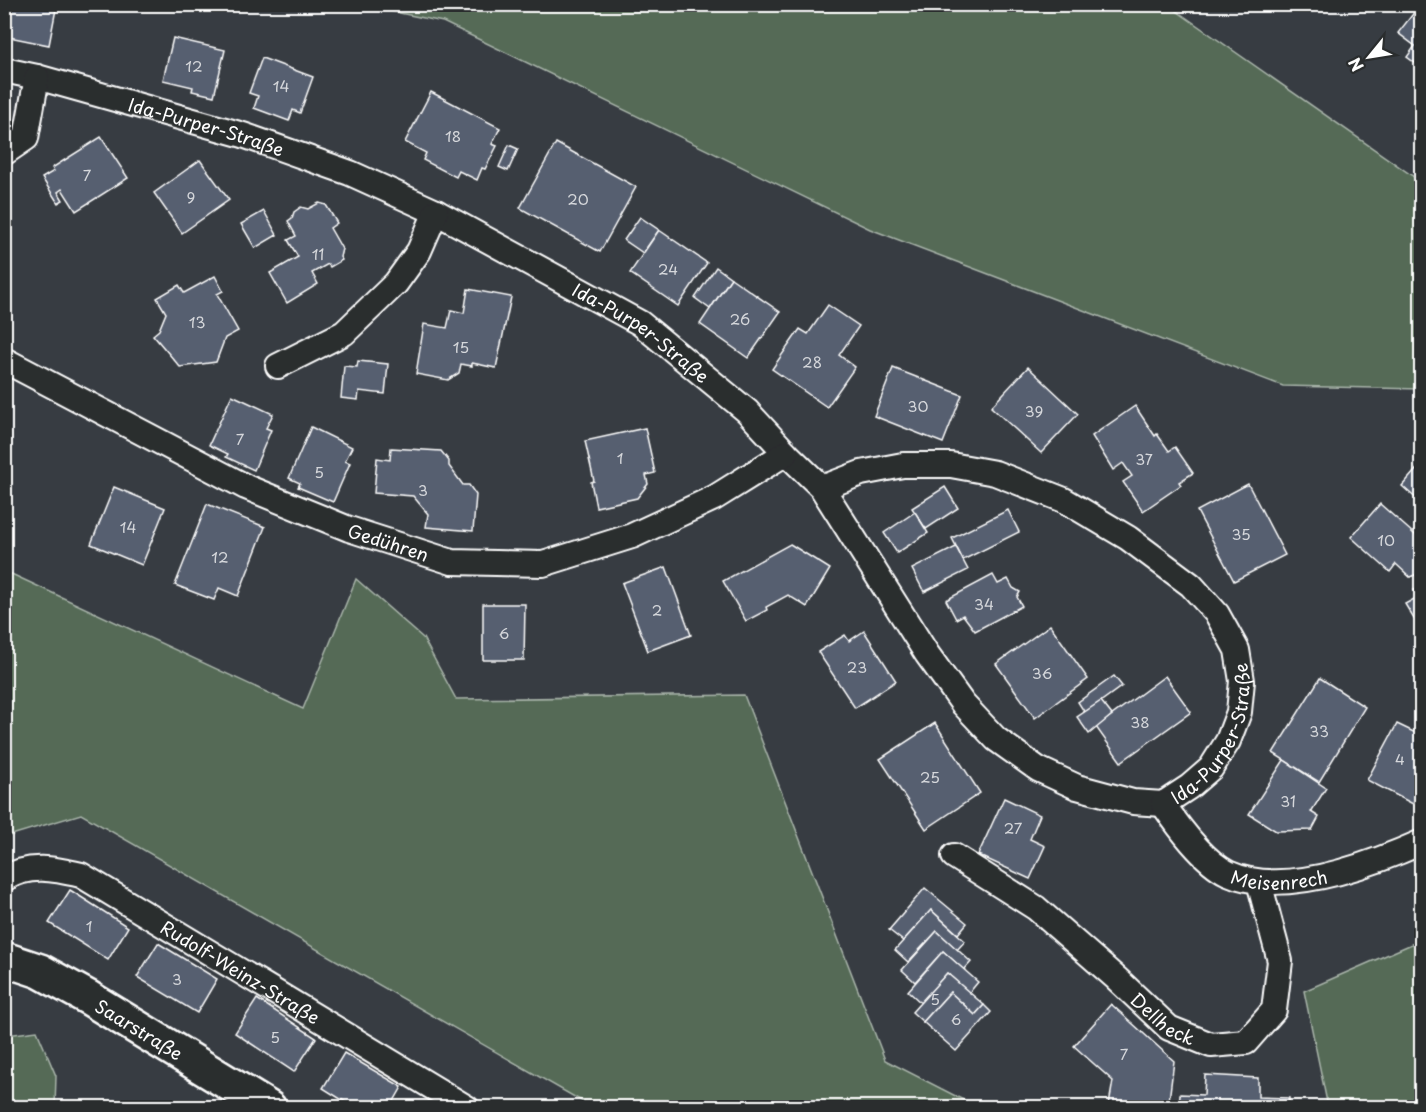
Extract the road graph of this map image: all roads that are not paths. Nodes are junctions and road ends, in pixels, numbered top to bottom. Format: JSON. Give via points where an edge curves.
{"nodes":[{"id":1,"x":4,"y":70,"type":"edge"},
{"id":2,"x":37,"y":77,"type":"junction"},
{"id":3,"x":4,"y":153,"type":"edge"},
{"id":4,"x":436,"y":212,"type":"junction"},
{"id":5,"x":4,"y":360,"type":"edge"},
{"id":6,"x":278,"y":366,"type":"dead end"},
{"id":7,"x":786,"y":453,"type":"junction"},
{"id":8,"x":822,"y":488,"type":"junction"},
{"id":9,"x":1163,"y":804,"type":"junction"},
{"id":10,"x":1422,"y":842,"type":"edge"},
{"id":11,"x":954,"y":856,"type":"dead end"},
{"id":12,"x":4,"y":879,"type":"edge"},
{"id":13,"x":1259,"y":882,"type":"junction"},
{"id":14,"x":4,"y":959,"type":"edge"},
{"id":15,"x":269,"y":1107,"type":"edge"},
{"id":16,"x":467,"y":1107,"type":"edge"}],
"edges":[{"from":1,"to":2,"type":"street","name":"Ida-Purper-Straße"},
{"from":2,"to":3,"type":"street","via":[[26,138]]},
{"from":2,"to":4,"type":"street","name":"Ida-Purper-Straße","via":[[243,135],[350,173]]},
{"from":4,"to":6,"type":"street","via":[[419,251],[396,283],[344,333]]},
{"from":4,"to":7,"type":"street","name":"Ida-Purper-Straße","via":[[640,323],[747,411]]},
{"from":5,"to":7,"type":"street","name":"Gedühren","via":[[246,487],[349,529],[452,562],[543,564],[633,536],[714,498]]},
{"from":7,"to":8,"type":"street","name":"Ida-Purper-Straße"},
{"from":8,"to":9,"type":"street","name":"Ida-Purper-Straße","via":[[927,654],[963,704],[996,739],[1038,769],[1077,787],[1133,802]]},
{"from":8,"to":9,"type":"street","name":"Ida-Purper-Straße","via":[[861,473],[903,465],[951,465],[995,473],[1064,500],[1128,538],[1191,585],[1217,614],[1237,650],[1242,681],[1239,712],[1228,741],[1211,768]]},
{"from":9,"to":13,"type":"street","name":"Meisenrech","via":[[1200,851],[1227,873]]},
{"from":10,"to":13,"type":"street","name":"Meisenrech","via":[[1344,872]]},
{"from":11,"to":13,"type":"street","name":"Dellheck","via":[[1036,908],[1169,1028],[1211,1045],[1246,1042],[1274,1010],[1280,961]]},
{"from":12,"to":16,"type":"street","name":"Rudolf-Weinz-Straße","via":[[15,872],[50,867],[81,875]]},
{"from":14,"to":15,"type":"street","name":"Saarstraße","via":[[40,971]]}]}
